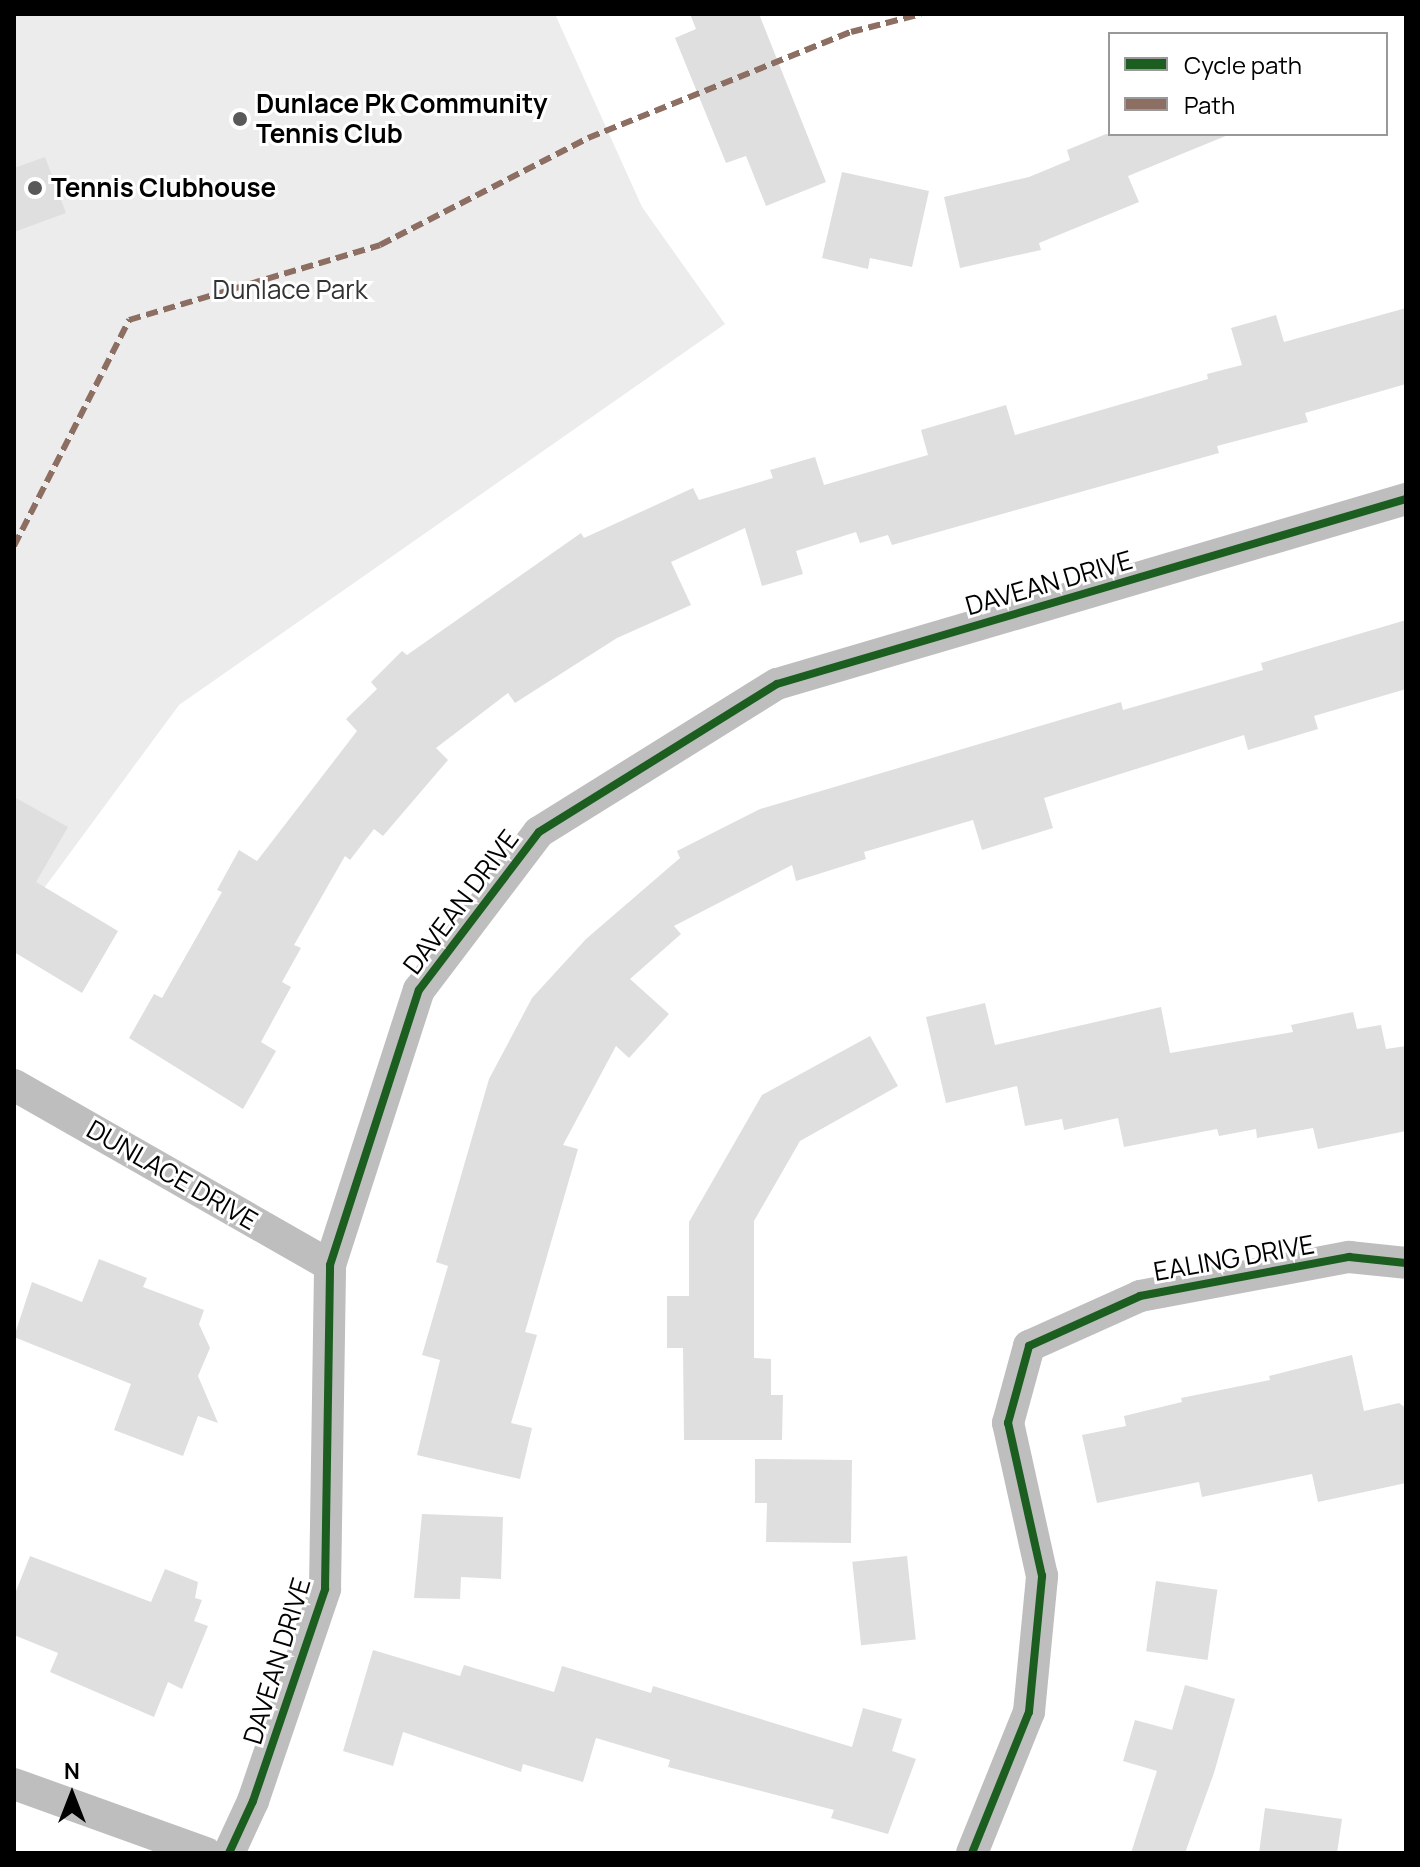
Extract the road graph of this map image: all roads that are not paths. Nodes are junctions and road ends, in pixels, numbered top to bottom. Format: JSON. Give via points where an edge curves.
{"nodes":[{"id":1,"x":1406,"y":499,"type":"edge"},
{"id":2,"x":14,"y":1085,"type":"edge"},
{"id":3,"x":1406,"y":1263,"type":"edge"},
{"id":4,"x":330,"y":1265,"type":"junction"},
{"id":5,"x":14,"y":1784,"type":"edge"},
{"id":6,"x":206,"y":1853,"type":"edge"},
{"id":7,"x":229,"y":1853,"type":"edge"},
{"id":8,"x":972,"y":1853,"type":"edge"}],
"edges":[{"from":1,"to":4,"type":"street","name":"DAVEAN DRIVE","via":[[777,684],[539,832],[419,990]]},
{"from":2,"to":4,"type":"street","name":"DUNLACE DRIVE"},
{"from":3,"to":8,"type":"street","name":"EALING DRIVE","via":[[1349,1257],[1140,1296],[1029,1346],[1008,1423],[1042,1576],[1029,1712]]},
{"from":4,"to":7,"type":"street","name":"DAVEAN DRIVE","via":[[325,1589],[253,1801]]},
{"from":5,"to":6,"type":"street"}]}
